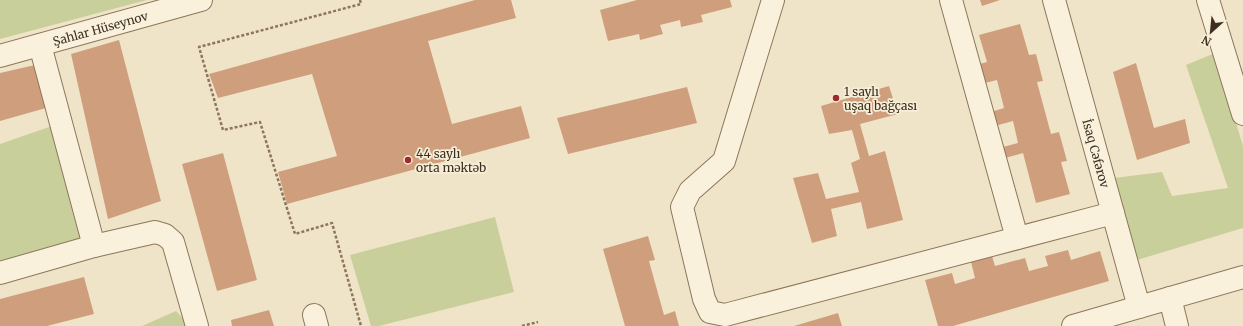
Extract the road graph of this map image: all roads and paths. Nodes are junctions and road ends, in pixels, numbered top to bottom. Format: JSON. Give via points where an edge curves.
{"nodes":[{"id":1,"x":201,"y":0,"type":"edge"},
{"id":2,"x":360,"y":0,"type":"edge"},
{"id":3,"x":773,"y":0,"type":"edge"},
{"id":4,"x":951,"y":0,"type":"edge"},
{"id":5,"x":1054,"y":0,"type":"edge"},
{"id":6,"x":1208,"y":0,"type":"edge"},
{"id":7,"x":40,"y":45,"type":"junction"},
{"id":8,"x":0,"y":56,"type":"edge"},
{"id":9,"x":1243,"y":114,"type":"edge"},
{"id":10,"x":1113,"y":213,"type":"junction"},
{"id":11,"x":1017,"y":238,"type":"junction"},
{"id":12,"x":94,"y":246,"type":"junction"},
{"id":13,"x":0,"y":273,"type":"edge"},
{"id":14,"x":1243,"y":277,"type":"edge"},
{"id":15,"x":1170,"y":298,"type":"junction"},
{"id":16,"x":1139,"y":306,"type":"junction"},
{"id":17,"x":538,"y":322,"type":"dead end"},
{"id":18,"x":1098,"y":323,"type":"edge"},
{"id":19,"x":197,"y":326,"type":"edge"},
{"id":20,"x":361,"y":326,"type":"edge"},
{"id":21,"x":522,"y":326,"type":"edge"},
{"id":22,"x":1073,"y":326,"type":"edge"},
{"id":23,"x":1177,"y":326,"type":"edge"}],
"edges":[{"from":1,"to":7,"type":"street","name":"Şahlar Hüseynov"},
{"from":2,"to":20,"type":"path","via":[[361,4],[199,46],[223,130],[260,122],[295,234],[332,223]]},
{"from":3,"to":11,"type":"street","via":[[724,161],[690,191],[682,206],[704,299],[710,312],[725,315]]},
{"from":4,"to":11,"type":"street"},
{"from":5,"to":10,"type":"street","name":"İsaq Cəfərov"},
{"from":6,"to":9,"type":"street"},
{"from":7,"to":8,"type":"street","name":"Şahlar Hüseynov"},
{"from":7,"to":12,"type":"street"},
{"from":10,"to":11,"type":"street"},
{"from":10,"to":16,"type":"street","name":"İsaq Cəfərov"},
{"from":12,"to":13,"type":"street"},
{"from":12,"to":19,"type":"street","via":[[155,232],[165,235],[173,242]]},
{"from":14,"to":15,"type":"street"},
{"from":15,"to":16,"type":"street"},
{"from":15,"to":23,"type":"street"},
{"from":16,"to":18,"type":"street"},
{"from":17,"to":21,"type":"path"},
{"from":18,"to":22,"type":"street"}]}
